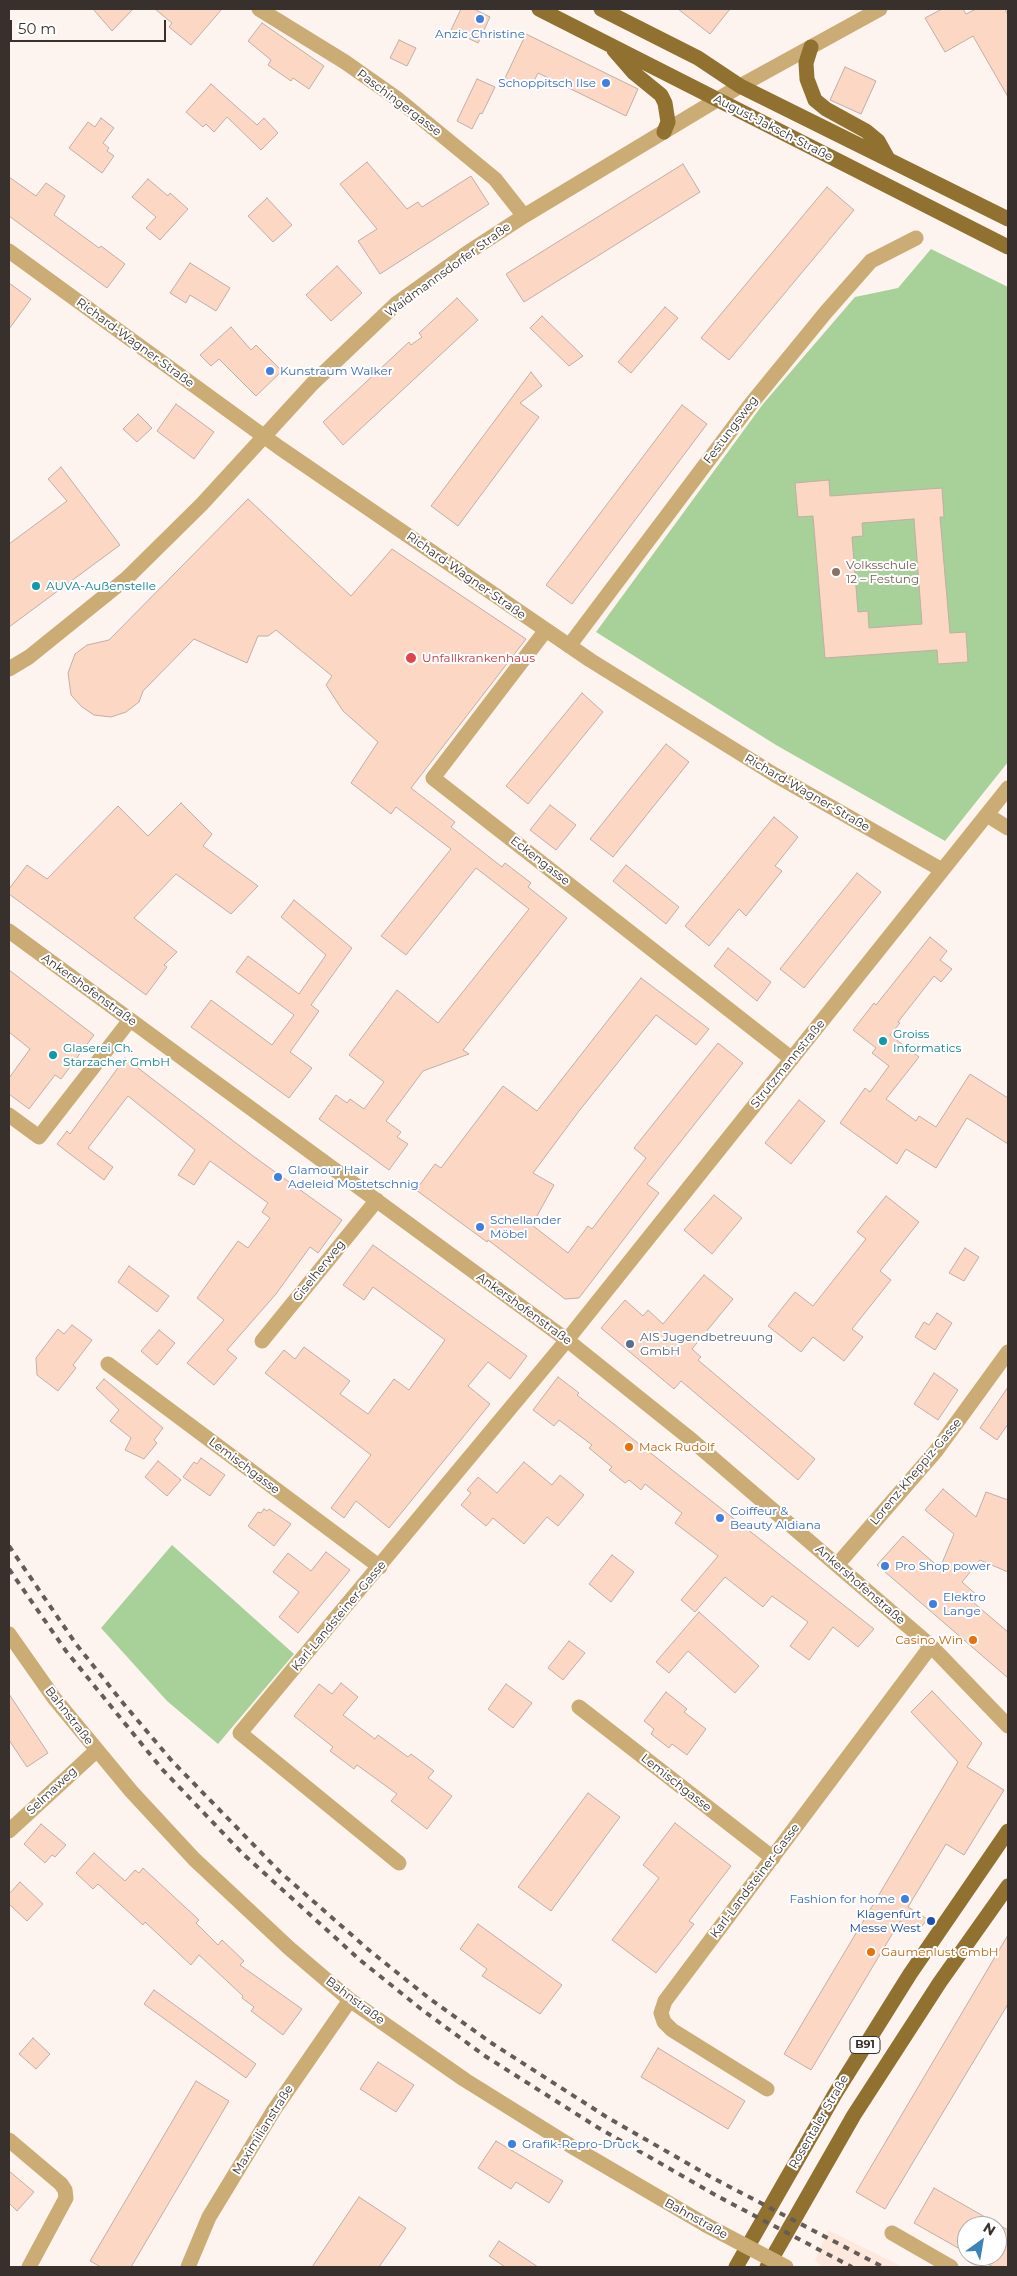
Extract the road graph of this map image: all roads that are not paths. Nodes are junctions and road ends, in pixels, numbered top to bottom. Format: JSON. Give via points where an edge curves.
{"nodes":[{"id":1,"x":259,"y":9,"type":"edge"},
{"id":2,"x":539,"y":9,"type":"edge"},
{"id":3,"x":601,"y":9,"type":"edge"},
{"id":4,"x":880,"y":9,"type":"edge"},
{"id":5,"x":610,"y":45,"type":"junction"},
{"id":6,"x":811,"y":47,"type":"junction"},
{"id":7,"x":740,"y":86,"type":"junction"},
{"id":8,"x":717,"y":100,"type":"junction"},
{"id":9,"x":664,"y":132,"type":"junction"},
{"id":10,"x":888,"y":159,"type":"junction"},
{"id":11,"x":524,"y":216,"type":"junction"},
{"id":12,"x":1008,"y":219,"type":"edge"},
{"id":13,"x":916,"y":238,"type":"dead end"},
{"id":14,"x":1008,"y":247,"type":"edge"},
{"id":15,"x":9,"y":252,"type":"edge"},
{"id":16,"x":264,"y":436,"type":"junction"},
{"id":17,"x":546,"y":630,"type":"junction"},
{"id":18,"x":569,"y":646,"type":"junction"},
{"id":19,"x":9,"y":669,"type":"edge"},
{"id":20,"x":1008,"y":788,"type":"edge"},
{"id":21,"x":987,"y":815,"type":"junction"},
{"id":22,"x":1008,"y":828,"type":"edge"},
{"id":23,"x":942,"y":870,"type":"junction"},
{"id":24,"x":9,"y":931,"type":"edge"},
{"id":25,"x":130,"y":1020,"type":"junction"},
{"id":26,"x":792,"y":1059,"type":"junction"},
{"id":27,"x":9,"y":1115,"type":"edge"},
{"id":28,"x":377,"y":1200,"type":"junction"},
{"id":29,"x":567,"y":1340,"type":"junction"},
{"id":30,"x":262,"y":1342,"type":"dead end"},
{"id":31,"x":1008,"y":1352,"type":"edge"},
{"id":32,"x":108,"y":1364,"type":"dead end"},
{"id":33,"x":837,"y":1565,"type":"junction"},
{"id":34,"x":380,"y":1567,"type":"junction"},
{"id":35,"x":9,"y":1634,"type":"edge"},
{"id":36,"x":931,"y":1646,"type":"junction"},
{"id":37,"x":579,"y":1707,"type":"dead end"},
{"id":38,"x":1008,"y":1726,"type":"edge"},
{"id":39,"x":96,"y":1751,"type":"junction"},
{"id":40,"x":9,"y":1831,"type":"edge"},
{"id":41,"x":1008,"y":1831,"type":"edge"},
{"id":42,"x":773,"y":1858,"type":"junction"},
{"id":43,"x":399,"y":1863,"type":"dead end"},
{"id":44,"x":1008,"y":1886,"type":"edge"},
{"id":45,"x":350,"y":2000,"type":"junction"},
{"id":46,"x":767,"y":2089,"type":"dead end"},
{"id":47,"x":9,"y":2140,"type":"edge"},
{"id":48,"x":892,"y":2233,"type":"dead end"},
{"id":49,"x":29,"y":2267,"type":"edge"},
{"id":50,"x":188,"y":2267,"type":"edge"},
{"id":51,"x":736,"y":2267,"type":"edge"},
{"id":52,"x":767,"y":2267,"type":"edge"},
{"id":53,"x":786,"y":2267,"type":"edge"},
{"id":54,"x":951,"y":2267,"type":"edge"}],
"edges":[{"from":1,"to":11,"type":"street","name":"Paschingergasse","via":[[345,62],[398,100],[496,179]]},
{"from":2,"to":5,"type":"main road","name":"August-Jaksch-Straße"},
{"from":3,"to":7,"type":"main road","name":"August-Jaksch-Straße","via":[[698,58]]},
{"from":4,"to":6,"type":"street","name":"Waidmannsdorfer Straße"},
{"from":5,"to":8,"type":"main road","name":"August-Jaksch-Straße"},
{"from":5,"to":9,"type":"main road","via":[[634,74],[661,95],[666,103],[668,122]]},
{"from":6,"to":7,"type":"street","name":"Waidmannsdorfer Straße"},
{"from":6,"to":10,"type":"main road","via":[[806,63],[807,79],[815,100],[872,136]]},
{"from":7,"to":8,"type":"street","name":"Waidmannsdorfer Straße"},
{"from":7,"to":10,"type":"main road","name":"August-Jaksch-Straße"},
{"from":8,"to":9,"type":"street","name":"Waidmannsdorfer Straße"},
{"from":8,"to":14,"type":"main road","name":"August-Jaksch-Straße"},
{"from":9,"to":11,"type":"street","name":"Waidmannsdorfer Straße"},
{"from":10,"to":12,"type":"main road","name":"August-Jaksch-Straße"},
{"from":11,"to":16,"type":"street","name":"Waidmannsdorfer Straße","via":[[397,303],[326,370]]},
{"from":13,"to":18,"type":"street","name":"Festungsweg","via":[[871,261],[820,319],[750,404]]},
{"from":15,"to":16,"type":"street","name":"Richard-Wagner-Straße"},
{"from":16,"to":17,"type":"street","name":"Richard-Wagner-Straße"},
{"from":16,"to":19,"type":"street","name":"Waidmannsdorfer Straße","via":[[202,504],[127,578],[29,658]]},
{"from":17,"to":18,"type":"street","name":"Richard-Wagner-Straße"},
{"from":17,"to":26,"type":"street","name":"Eckengasse","via":[[434,778]]},
{"from":18,"to":23,"type":"street","name":"Richard-Wagner-Straße","via":[[775,775]]},
{"from":20,"to":21,"type":"street","name":"Strutzmannstraße"},
{"from":21,"to":22,"type":"street"},
{"from":21,"to":23,"type":"street","name":"Strutzmannstraße"},
{"from":23,"to":26,"type":"street","name":"Strutzmannstraße"},
{"from":24,"to":25,"type":"street","name":"Ankershofenstraße"},
{"from":25,"to":27,"type":"street","via":[[39,1137]]},
{"from":25,"to":28,"type":"street","name":"Ankershofenstraße"},
{"from":26,"to":29,"type":"street","name":"Strutzmannstraße"},
{"from":28,"to":29,"type":"street","name":"Ankershofenstraße"},
{"from":28,"to":30,"type":"street","name":"Giselherweg"},
{"from":29,"to":33,"type":"street","name":"Ankershofenstraße","via":[[688,1437]]},
{"from":29,"to":34,"type":"street","name":"Karl-Landsteiner-Gasse"},
{"from":31,"to":33,"type":"street","name":"Lorenz-Kheppiz-Gasse","via":[[936,1452]]},
{"from":32,"to":34,"type":"street","name":"Lemischgasse"},
{"from":33,"to":36,"type":"street","name":"Ankershofenstraße"},
{"from":34,"to":43,"type":"street","name":"Karl-Landsteiner-Gasse","via":[[240,1733]]},
{"from":35,"to":39,"type":"street","name":"Bahnstraße"},
{"from":36,"to":38,"type":"street","name":"Ankershofenstraße"},
{"from":36,"to":42,"type":"street","name":"Karl-Landsteiner-Gasse"},
{"from":37,"to":42,"type":"street","name":"Lemischgasse"},
{"from":39,"to":40,"type":"street","name":"Selmaweg"},
{"from":39,"to":45,"type":"street","name":"Bahnstraße","via":[[194,1859]]},
{"from":41,"to":51,"type":"main road","name":"Rosentaler Straße","number":"B91","via":[[910,1974],[834,2094]]},
{"from":42,"to":46,"type":"street","name":"Karl-Landsteiner-Gasse","via":[[665,2001],[661,2013],[672,2030]]},
{"from":44,"to":52,"type":"main road","number":"B91","via":[[940,1982],[860,2107]]},
{"from":45,"to":50,"type":"street","name":"Maximilianstraße","via":[[274,2110],[209,2217]]},
{"from":45,"to":53,"type":"street","name":"Bahnstraße","bridge":true,"via":[[465,2080],[571,2146],[706,2225]]},
{"from":47,"to":49,"type":"street","via":[[65,2190],[66,2198]]},
{"from":48,"to":54,"type":"street"}]}
